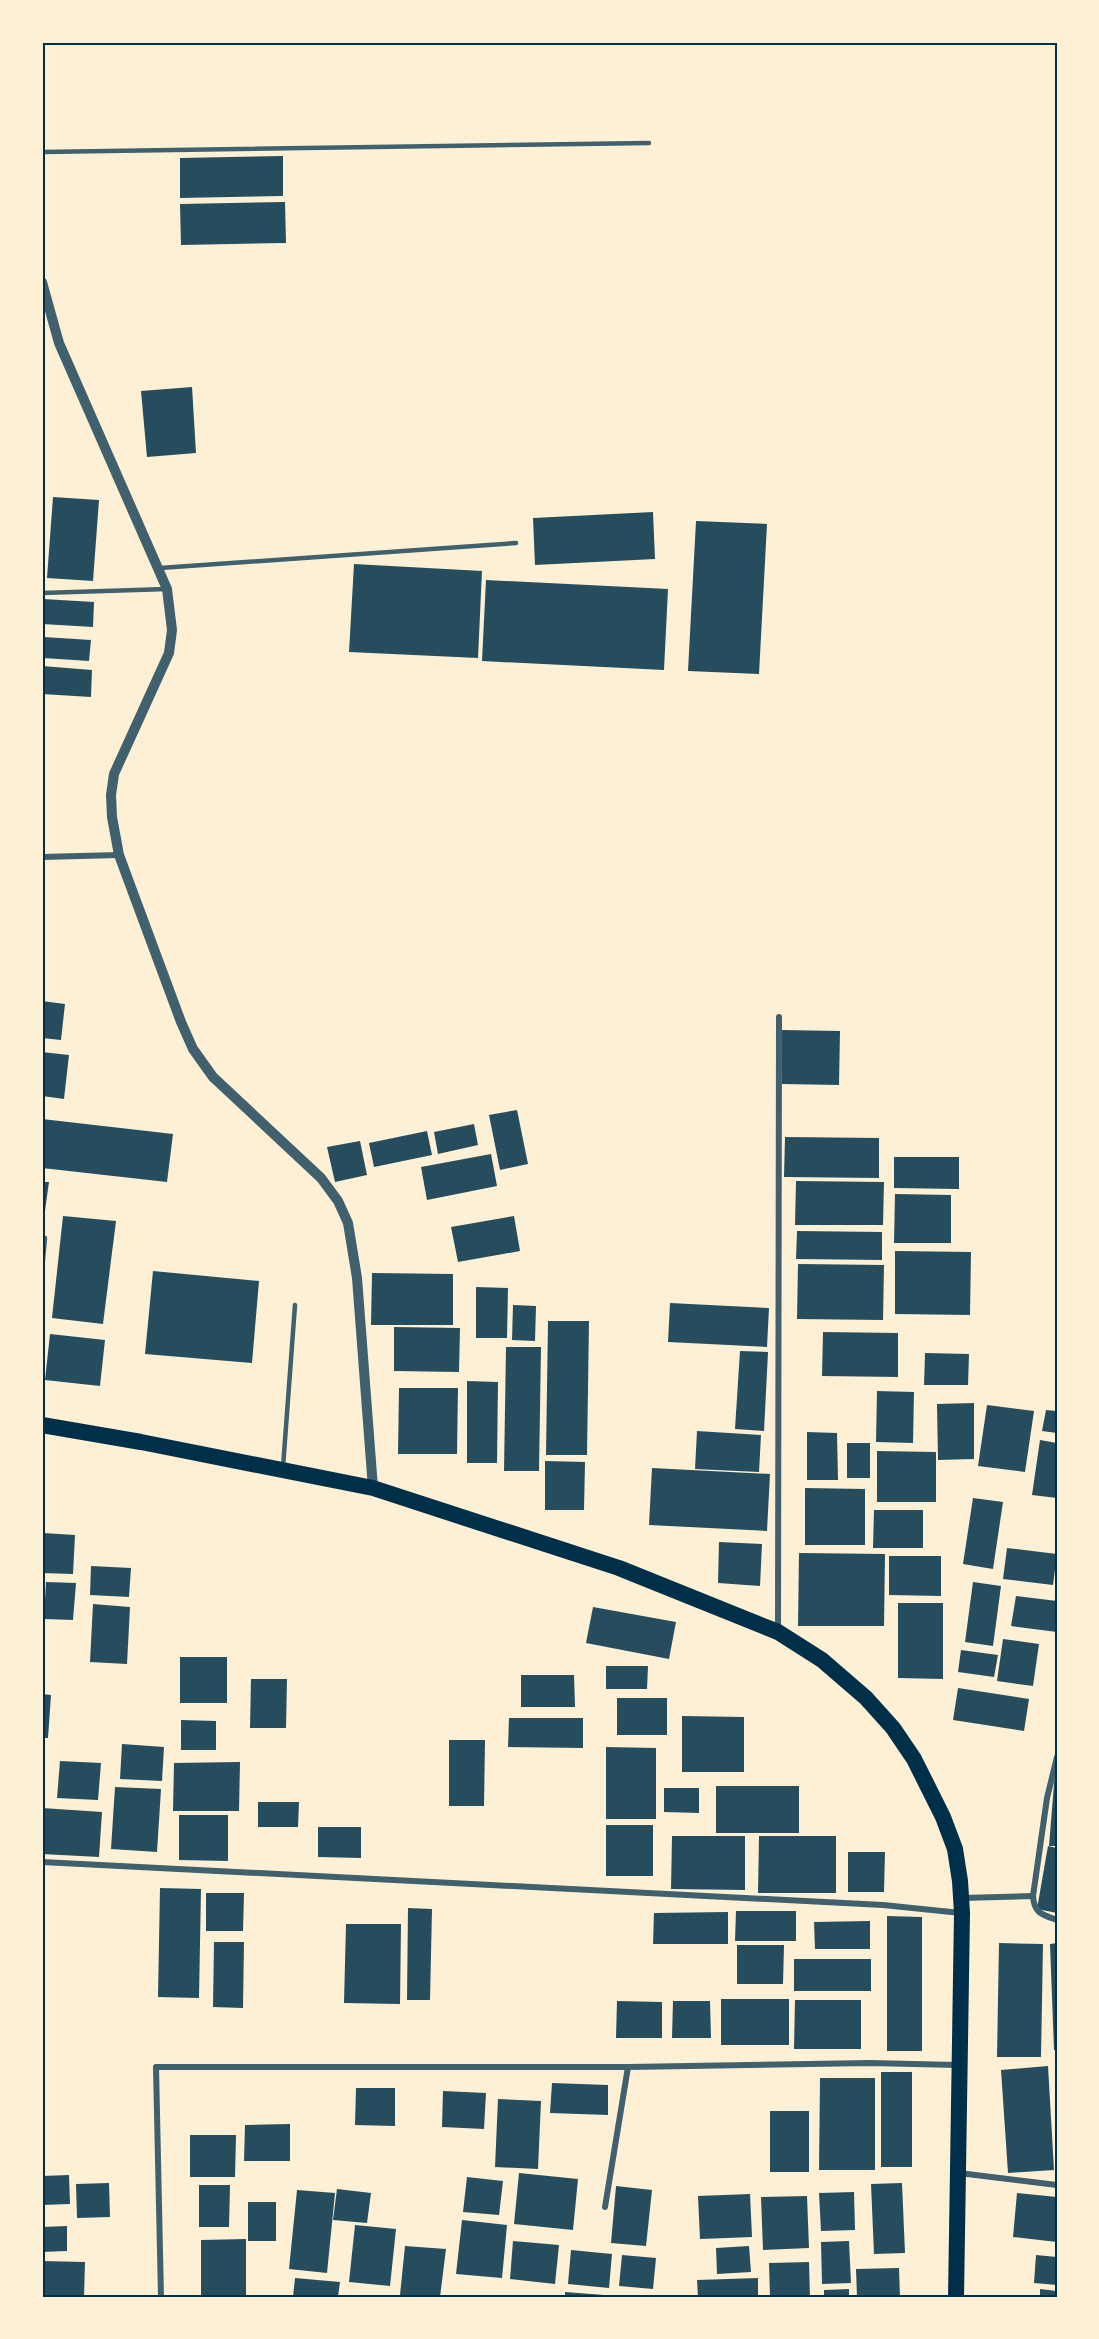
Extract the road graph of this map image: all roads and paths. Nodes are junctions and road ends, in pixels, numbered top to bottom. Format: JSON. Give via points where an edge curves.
{"nodes":[{"id":1,"x":649,"y":143,"type":"dead end"},
{"id":2,"x":42,"y":152,"type":"edge"},
{"id":3,"x":42,"y":282,"type":"edge"},
{"id":4,"x":516,"y":543,"type":"dead end"},
{"id":5,"x":158,"y":568,"type":"junction"},
{"id":6,"x":167,"y":589,"type":"junction"},
{"id":7,"x":42,"y":593,"type":"edge"},
{"id":8,"x":120,"y":855,"type":"junction"},
{"id":9,"x":42,"y":857,"type":"edge"},
{"id":10,"x":779,"y":1017,"type":"dead end"},
{"id":11,"x":45,"y":1238,"type":"dead end"},
{"id":12,"x":42,"y":1270,"type":"edge"},
{"id":13,"x":295,"y":1305,"type":"dead end"},
{"id":14,"x":42,"y":1425,"type":"edge"},
{"id":15,"x":283,"y":1469,"type":"junction"},
{"id":16,"x":373,"y":1488,"type":"junction"},
{"id":17,"x":778,"y":1632,"type":"junction"},
{"id":18,"x":1057,"y":1757,"type":"edge"},
{"id":19,"x":42,"y":1862,"type":"edge"},
{"id":20,"x":1033,"y":1896,"type":"junction"},
{"id":21,"x":962,"y":1905,"type":"junction"},
{"id":22,"x":1057,"y":1920,"type":"edge"},
{"id":23,"x":960,"y":2065,"type":"junction"},
{"id":24,"x":628,"y":2067,"type":"junction"},
{"id":25,"x":958,"y":2173,"type":"junction"},
{"id":26,"x":1057,"y":2185,"type":"edge"},
{"id":27,"x":605,"y":2207,"type":"dead end"},
{"id":28,"x":161,"y":2297,"type":"edge"},
{"id":29,"x":956,"y":2297,"type":"edge"}],
"edges":[{"from":1,"to":2,"type":"lane"},
{"from":3,"to":5,"type":"street","via":[[58,343]]},
{"from":4,"to":5,"type":"lane"},
{"from":5,"to":6,"type":"street"},
{"from":6,"to":7,"type":"lane"},
{"from":6,"to":8,"type":"street","via":[[172,630],[169,653],[114,774],[111,806]]},
{"from":8,"to":9,"type":"street"},
{"from":8,"to":16,"type":"street","via":[[193,1049],[213,1077],[321,1178],[339,1201],[348,1223],[357,1278]]},
{"from":10,"to":17,"type":"street"},
{"from":11,"to":12,"type":"lane"},
{"from":13,"to":15,"type":"lane"},
{"from":14,"to":15,"type":"highway"},
{"from":15,"to":16,"type":"highway"},
{"from":16,"to":17,"type":"highway","via":[[618,1568]]},
{"from":17,"to":21,"type":"highway","via":[[822,1660],[866,1698],[914,1759],[955,1849]]},
{"from":18,"to":20,"type":"street"},
{"from":19,"to":21,"type":"street","via":[[883,1905]]},
{"from":20,"to":21,"type":"street"},
{"from":20,"to":22,"type":"street","via":[[1038,1913]]},
{"from":21,"to":23,"type":"highway"},
{"from":23,"to":24,"type":"street"},
{"from":23,"to":25,"type":"highway"},
{"from":24,"to":27,"type":"street"},
{"from":24,"to":28,"type":"street","via":[[156,2067]]},
{"from":25,"to":26,"type":"street"},
{"from":25,"to":29,"type":"highway"}]}
